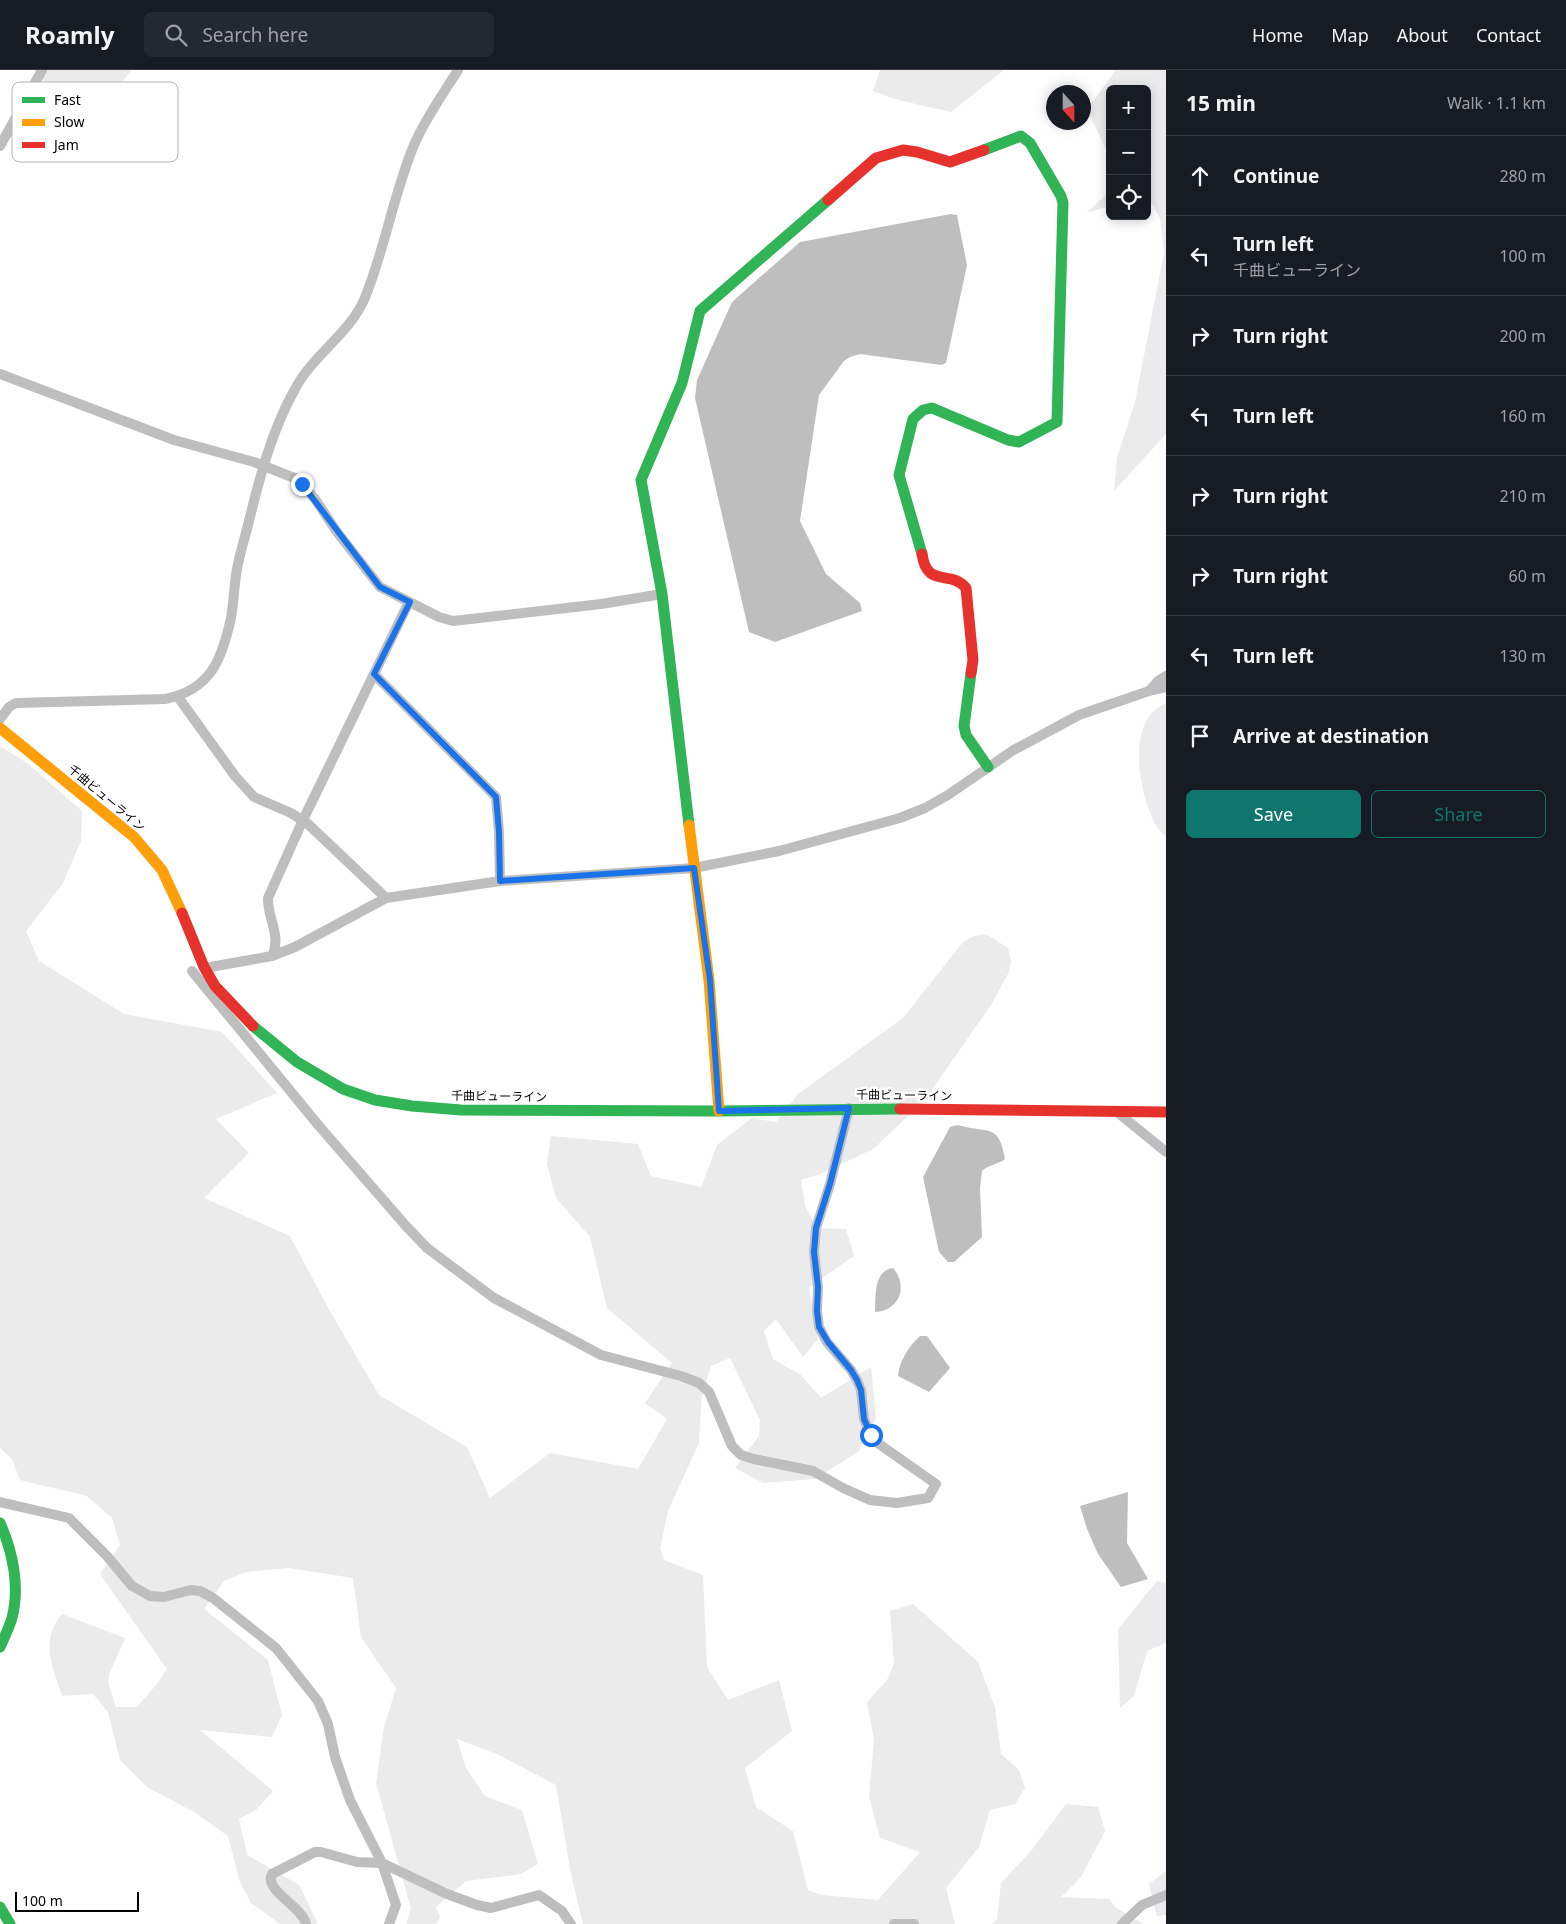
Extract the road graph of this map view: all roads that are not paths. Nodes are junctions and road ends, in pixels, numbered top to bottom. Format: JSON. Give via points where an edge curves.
{"nodes":[{"id":1,"x":42,"y":70,"type":"edge"},
{"id":2,"x":458,"y":70,"type":"edge"},
{"id":3,"x":35,"y":82,"type":"edge"},
{"id":4,"x":12,"y":124,"type":"edge"},
{"id":5,"x":0,"y":146,"type":"edge"},
{"id":6,"x":0,"y":374,"type":"edge"},
{"id":7,"x":264,"y":467,"type":"junction"},
{"id":8,"x":662,"y":594,"type":"junction"},
{"id":9,"x":410,"y":602,"type":"junction"},
{"id":10,"x":374,"y":674,"type":"junction"},
{"id":11,"x":1166,"y":676,"type":"edge"},
{"id":12,"x":1166,"y":687,"type":"edge"},
{"id":13,"x":1149,"y":691,"type":"junction"},
{"id":14,"x":178,"y":697,"type":"junction"},
{"id":15,"x":0,"y":719,"type":"edge"},
{"id":16,"x":0,"y":728,"type":"edge"},
{"id":17,"x":988,"y":767,"type":"junction"},
{"id":18,"x":302,"y":820,"type":"junction"},
{"id":19,"x":694,"y":868,"type":"junction"},
{"id":20,"x":500,"y":881,"type":"junction"},
{"id":21,"x":386,"y":898,"type":"junction"},
{"id":22,"x":272,"y":956,"type":"junction"},
{"id":23,"x":205,"y":968,"type":"junction"},
{"id":24,"x":192,"y":971,"type":"dead end"},
{"id":25,"x":849,"y":1108,"type":"junction"},
{"id":26,"x":719,"y":1111,"type":"junction"},
{"id":27,"x":1117,"y":1112,"type":"junction"},
{"id":28,"x":1166,"y":1112,"type":"edge"},
{"id":29,"x":1166,"y":1152,"type":"edge"},
{"id":30,"x":0,"y":1502,"type":"edge"},
{"id":31,"x":0,"y":1523,"type":"edge"},
{"id":32,"x":0,"y":1647,"type":"edge"},
{"id":33,"x":382,"y":1863,"type":"junction"},
{"id":34,"x":1166,"y":1895,"type":"edge"},
{"id":35,"x":0,"y":1907,"type":"edge"},
{"id":36,"x":10,"y":1924,"type":"edge"},
{"id":37,"x":306,"y":1924,"type":"edge"},
{"id":38,"x":389,"y":1924,"type":"edge"},
{"id":39,"x":572,"y":1924,"type":"edge"},
{"id":40,"x":894,"y":1924,"type":"edge"},
{"id":41,"x":914,"y":1924,"type":"edge"},
{"id":42,"x":1122,"y":1924,"type":"edge"}],
"edges":[{"from":1,"to":3,"type":"street"},
{"from":2,"to":7,"type":"street","via":[[414,143],[363,302],[348,327],[317,358],[296,387],[279,418]]},
{"from":4,"to":5,"type":"street"},
{"from":6,"to":7,"type":"street","via":[[174,440]]},
{"from":7,"to":9,"type":"street","via":[[302,484],[380,587]]},
{"from":7,"to":14,"type":"street","via":[[237,569],[233,608],[220,658],[201,683]]},
{"from":8,"to":9,"type":"street","via":[[453,621]]},
{"from":8,"to":17,"type":"street","via":[[641,480],[682,383],[700,311],[876,158],[903,150],[950,162],[1016,137],[1025,138],[1063,203],[1057,422],[1019,442],[932,408],[926,409],[912,421],[899,472],[926,571],[961,582],[966,588],[973,660],[964,726],[966,735]]},
{"from":8,"to":19,"type":"street"},
{"from":9,"to":10,"type":"street"},
{"from":10,"to":18,"type":"street"},
{"from":10,"to":20,"type":"street","via":[[496,797]]},
{"from":11,"to":13,"type":"street"},
{"from":12,"to":13,"type":"street"},
{"from":13,"to":17,"type":"street","via":[[1079,715]]},
{"from":14,"to":15,"type":"street","via":[[165,700],[16,703]]},
{"from":14,"to":18,"type":"street","via":[[254,797]]},
{"from":16,"to":23,"type":"street","name":"千曲ビューライン","via":[[130,832],[147,851],[162,870]]},
{"from":17,"to":19,"type":"street","via":[[940,799],[900,818],[779,851]]},
{"from":18,"to":21,"type":"street"},
{"from":18,"to":22,"type":"street","via":[[268,898],[275,928]]},
{"from":19,"to":20,"type":"street"},
{"from":19,"to":26,"type":"street","via":[[710,980]]},
{"from":20,"to":21,"type":"street"},
{"from":21,"to":22,"type":"street"},
{"from":22,"to":23,"type":"street"},
{"from":23,"to":26,"type":"street","name":"千曲ビューライン","via":[[214,984],[255,1029],[297,1063],[340,1089],[362,1097],[424,1108],[461,1110]]},
{"from":24,"to":25,"type":"street","via":[[406,1226],[427,1248],[494,1298],[601,1355],[699,1383],[709,1392],[732,1446],[741,1455],[813,1471],[870,1500],[897,1503],[928,1498],[936,1484],[878,1444],[871,1435],[864,1419],[857,1380],[819,1327],[814,1252],[816,1228]]},
{"from":25,"to":26,"type":"street","name":"千曲ビューライン"},
{"from":25,"to":27,"type":"street","name":"千曲ビューライン"},
{"from":27,"to":28,"type":"street","name":"千曲ビューライン"},
{"from":27,"to":29,"type":"street"},
{"from":30,"to":33,"type":"street","via":[[69,1518],[132,1586],[150,1596],[200,1591],[276,1648],[318,1701],[350,1800]]},
{"from":31,"to":32,"type":"street","via":[[10,1553],[16,1595]]},
{"from":33,"to":37,"type":"street","via":[[357,1862],[316,1852],[272,1874],[270,1883],[274,1889]]},
{"from":33,"to":38,"type":"street","via":[[396,1905]]},
{"from":33,"to":39,"type":"street","via":[[477,1906],[491,1908],[539,1895],[562,1911]]},
{"from":34,"to":42,"type":"street","via":[[1142,1905]]},
{"from":35,"to":36,"type":"street"},
{"from":40,"to":41,"type":"street"}]}
